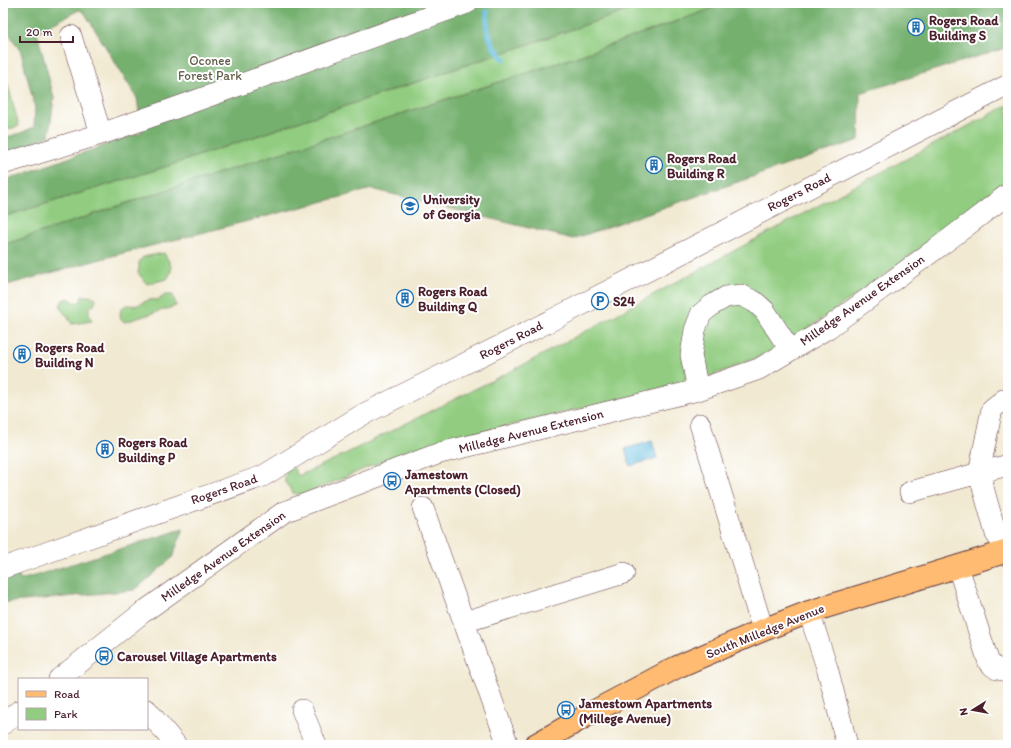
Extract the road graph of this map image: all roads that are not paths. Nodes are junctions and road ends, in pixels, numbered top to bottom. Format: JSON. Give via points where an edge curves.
{"nodes":[{"id":1,"x":467,"y":3,"type":"edge"},
{"id":2,"x":71,"y":36,"type":"dead end"},
{"id":3,"x":1008,"y":85,"type":"edge"},
{"id":4,"x":102,"y":134,"type":"junction"},
{"id":5,"x":3,"y":164,"type":"edge"},
{"id":6,"x":1008,"y":194,"type":"edge"},
{"id":7,"x":790,"y":350,"type":"junction"},
{"id":8,"x":698,"y":390,"type":"junction"},
{"id":9,"x":1008,"y":398,"type":"edge"},
{"id":10,"x":700,"y":424,"type":"dead end"},
{"id":11,"x":1008,"y":465,"type":"edge"},
{"id":12,"x":979,"y":473,"type":"junction"},
{"id":13,"x":910,"y":492,"type":"dead end"},
{"id":14,"x":423,"y":508,"type":"dead end"},
{"id":15,"x":1008,"y":551,"type":"edge"},
{"id":16,"x":9,"y":565,"type":"edge"},
{"id":17,"x":958,"y":567,"type":"junction"},
{"id":18,"x":624,"y":573,"type":"dead end"},
{"id":19,"x":809,"y":612,"type":"junction"},
{"id":20,"x":464,"y":622,"type":"junction"},
{"id":21,"x":763,"y":630,"type":"junction"},
{"id":22,"x":1008,"y":671,"type":"edge"},
{"id":23,"x":60,"y":678,"type":"edge"},
{"id":24,"x":302,"y":710,"type":"dead end"},
{"id":25,"x":148,"y":711,"type":"edge"},
{"id":26,"x":18,"y":712,"type":"edge"},
{"id":27,"x":3,"y":724,"type":"edge"},
{"id":28,"x":176,"y":745,"type":"edge"},
{"id":29,"x":316,"y":745,"type":"edge"},
{"id":30,"x":508,"y":745,"type":"edge"},
{"id":31,"x":535,"y":745,"type":"edge"},
{"id":32,"x":847,"y":745,"type":"edge"}],
"edges":[{"from":1,"to":4,"type":"street"},
{"from":2,"to":4,"type":"street"},
{"from":3,"to":16,"type":"street","name":"Rogers Road","via":[[362,415],[263,476]]},
{"from":4,"to":5,"type":"street"},
{"from":6,"to":7,"type":"street","name":"Milledge Avenue Extension","via":[[828,328]]},
{"from":7,"to":8,"type":"street","name":"Milledge Avenue Extension","via":[[759,369]]},
{"from":7,"to":8,"type":"street","via":[[765,311],[755,302],[741,295],[726,296],[701,314],[695,330],[691,355]]},
{"from":8,"to":23,"type":"street","name":"Milledge Avenue Extension","via":[[440,453],[284,512],[142,613]]},
{"from":9,"to":12,"type":"street","via":[[992,408]]},
{"from":10,"to":21,"type":"street"},
{"from":11,"to":12,"type":"street"},
{"from":12,"to":13,"type":"street"},
{"from":12,"to":15,"type":"street","via":[[996,534]]},
{"from":14,"to":20,"type":"street"},
{"from":15,"to":17,"type":"main road","name":"South Milledge Avenue"},
{"from":17,"to":19,"type":"main road","name":"South Milledge Avenue"},
{"from":17,"to":22,"type":"street","via":[[989,663],[996,669]]},
{"from":18,"to":20,"type":"street"},
{"from":19,"to":21,"type":"main road","name":"South Milledge Avenue"},
{"from":19,"to":32,"type":"street","via":[[828,671]]},
{"from":20,"to":30,"type":"street"},
{"from":21,"to":31,"type":"main road","name":"South Milledge Avenue","via":[[676,667]]},
{"from":24,"to":29,"type":"street"},
{"from":25,"to":28,"type":"street"},
{"from":26,"to":27,"type":"street"}]}
